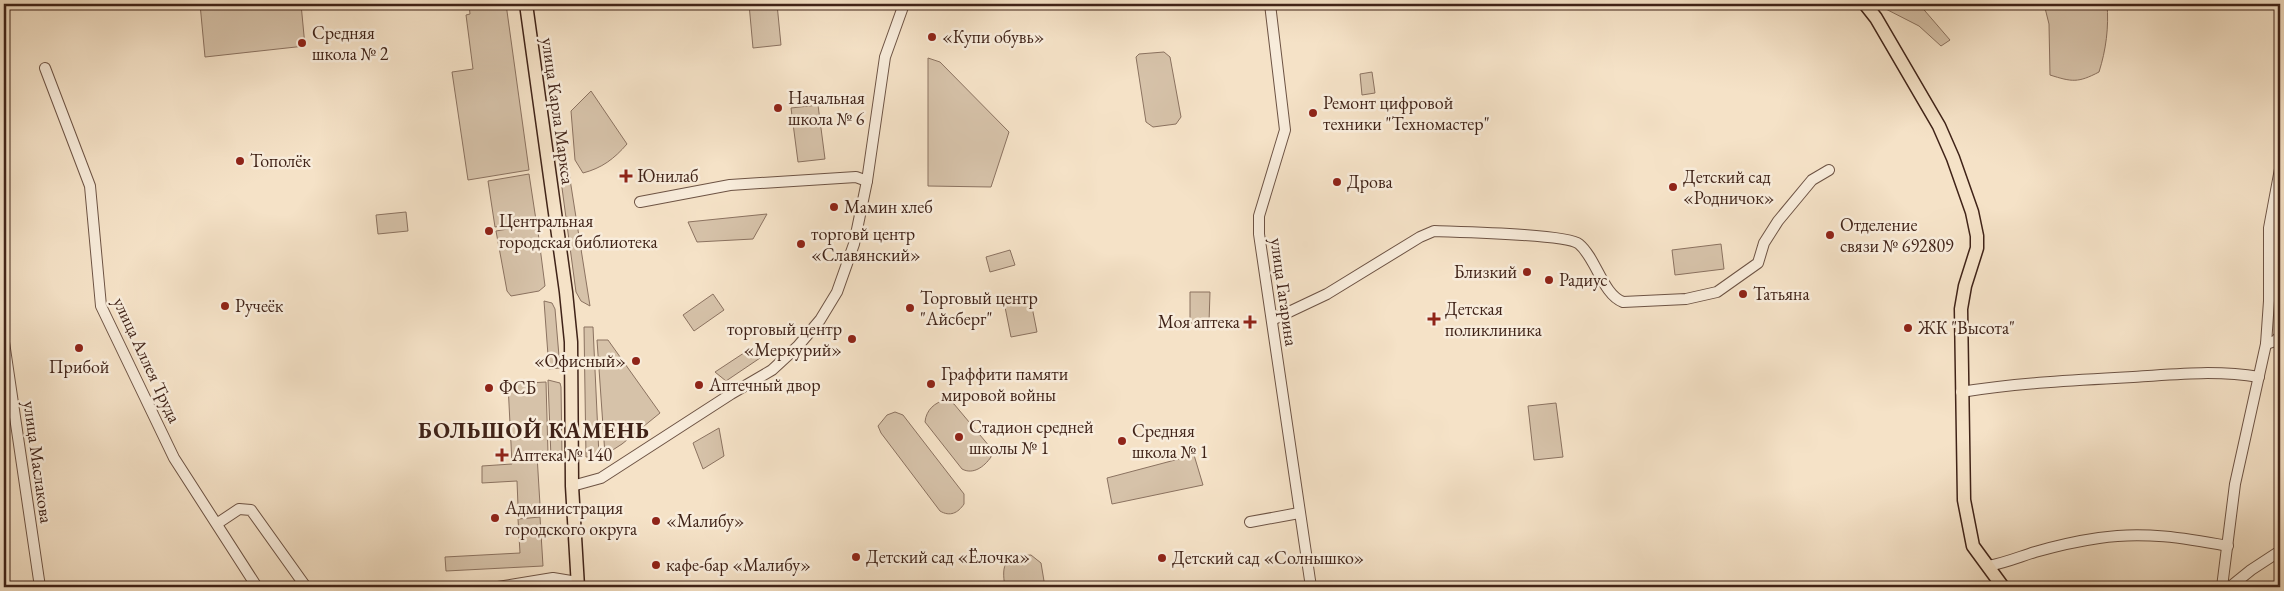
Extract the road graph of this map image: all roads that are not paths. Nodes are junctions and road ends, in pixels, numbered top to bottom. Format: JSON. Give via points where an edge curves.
{"nodes":[{"id":1,"x":526,"y":4,"type":"edge"},
{"id":2,"x":904,"y":4,"type":"edge"},
{"id":3,"x":1270,"y":4,"type":"edge"},
{"id":4,"x":1865,"y":4,"type":"edge"},
{"id":5,"x":46,"y":68,"type":"dead end"},
{"id":6,"x":1829,"y":170,"type":"dead end"},
{"id":7,"x":2280,"y":170,"type":"edge"},
{"id":8,"x":867,"y":181,"type":"junction"},
{"id":9,"x":2278,"y":197,"type":"edge"},
{"id":10,"x":640,"y":202,"type":"dead end"},
{"id":11,"x":1272,"y":320,"type":"junction"},
{"id":12,"x":2280,"y":336,"type":"edge"},
{"id":13,"x":4,"y":342,"type":"edge"},
{"id":14,"x":2266,"y":344,"type":"junction"},
{"id":15,"x":2259,"y":378,"type":"junction"},
{"id":16,"x":1961,"y":392,"type":"junction"},
{"id":17,"x":572,"y":486,"type":"junction"},
{"id":18,"x":1299,"y":513,"type":"junction"},
{"id":19,"x":1250,"y":522,"type":"dead end"},
{"id":20,"x":218,"y":524,"type":"junction"},
{"id":21,"x":2228,"y":546,"type":"junction"},
{"id":22,"x":2280,"y":551,"type":"edge"},
{"id":23,"x":1988,"y":566,"type":"junction"},
{"id":24,"x":248,"y":571,"type":"junction"},
{"id":25,"x":235,"y":572,"type":"dead end"},
{"id":26,"x":578,"y":585,"type":"edge"},
{"id":27,"x":40,"y":587,"type":"edge"},
{"id":28,"x":258,"y":587,"type":"edge"},
{"id":29,"x":306,"y":587,"type":"edge"},
{"id":30,"x":498,"y":587,"type":"edge"},
{"id":31,"x":565,"y":587,"type":"edge"},
{"id":32,"x":1311,"y":587,"type":"edge"},
{"id":33,"x":2003,"y":587,"type":"edge"},
{"id":34,"x":2222,"y":587,"type":"edge"},
{"id":35,"x":2230,"y":587,"type":"edge"}],
"edges":[{"from":1,"to":17,"type":"main road","name":"улица Карла Маркса","via":[[566,292],[573,404]]},
{"from":2,"to":8,"type":"street","via":[[885,58]]},
{"from":3,"to":11,"type":"street","name":"улица Гагарина","via":[[1285,130],[1259,216]]},
{"from":4,"to":16,"type":"main road","via":[[1939,126],[1972,212],[1977,248],[1961,308]]},
{"from":5,"to":20,"type":"street","name":"улица Аллея Труда","via":[[90,186],[101,306],[174,458]]},
{"from":6,"to":11,"type":"street","via":[[1812,180],[1778,221],[1764,243],[1758,263],[1717,292],[1686,299],[1623,302],[1614,298],[1579,243],[1532,236],[1434,231],[1327,294]]},
{"from":7,"to":9,"type":"street"},
{"from":8,"to":10,"type":"street","via":[[856,177],[730,185]]},
{"from":8,"to":17,"type":"street","via":[[854,244],[837,292],[820,320],[798,346],[772,370],[601,478]]},
{"from":9,"to":14,"type":"street","via":[[2269,228]]},
{"from":11,"to":18,"type":"street","name":"улица Гагарина"},
{"from":12,"to":14,"type":"street","via":[[2275,342]]},
{"from":13,"to":27,"type":"street","name":"улица Маслакова"},
{"from":14,"to":15,"type":"street"},
{"from":15,"to":16,"type":"street","via":[[2223,373],[2141,376],[2026,383]]},
{"from":15,"to":21,"type":"street","via":[[2235,484]]},
{"from":16,"to":23,"type":"main road","via":[[1964,500],[1974,546]]},
{"from":17,"to":26,"type":"main road","name":"улица Карла Маркса"},
{"from":18,"to":19,"type":"street"},
{"from":18,"to":32,"type":"street","name":"улица Гагарина"},
{"from":20,"to":24,"type":"street","name":"улица Аллея Труда"},
{"from":20,"to":29,"type":"street","via":[[239,509],[251,510]]},
{"from":21,"to":23,"type":"street","via":[[2151,534],[2121,535],[2043,550]]},
{"from":21,"to":34,"type":"street"},
{"from":22,"to":35,"type":"street"},
{"from":23,"to":33,"type":"main road"},
{"from":24,"to":25,"type":"street"},
{"from":24,"to":28,"type":"street","name":"улица Аллея Труда"},
{"from":26,"to":30,"type":"street","via":[[553,578]]},
{"from":26,"to":31,"type":"street"}]}
